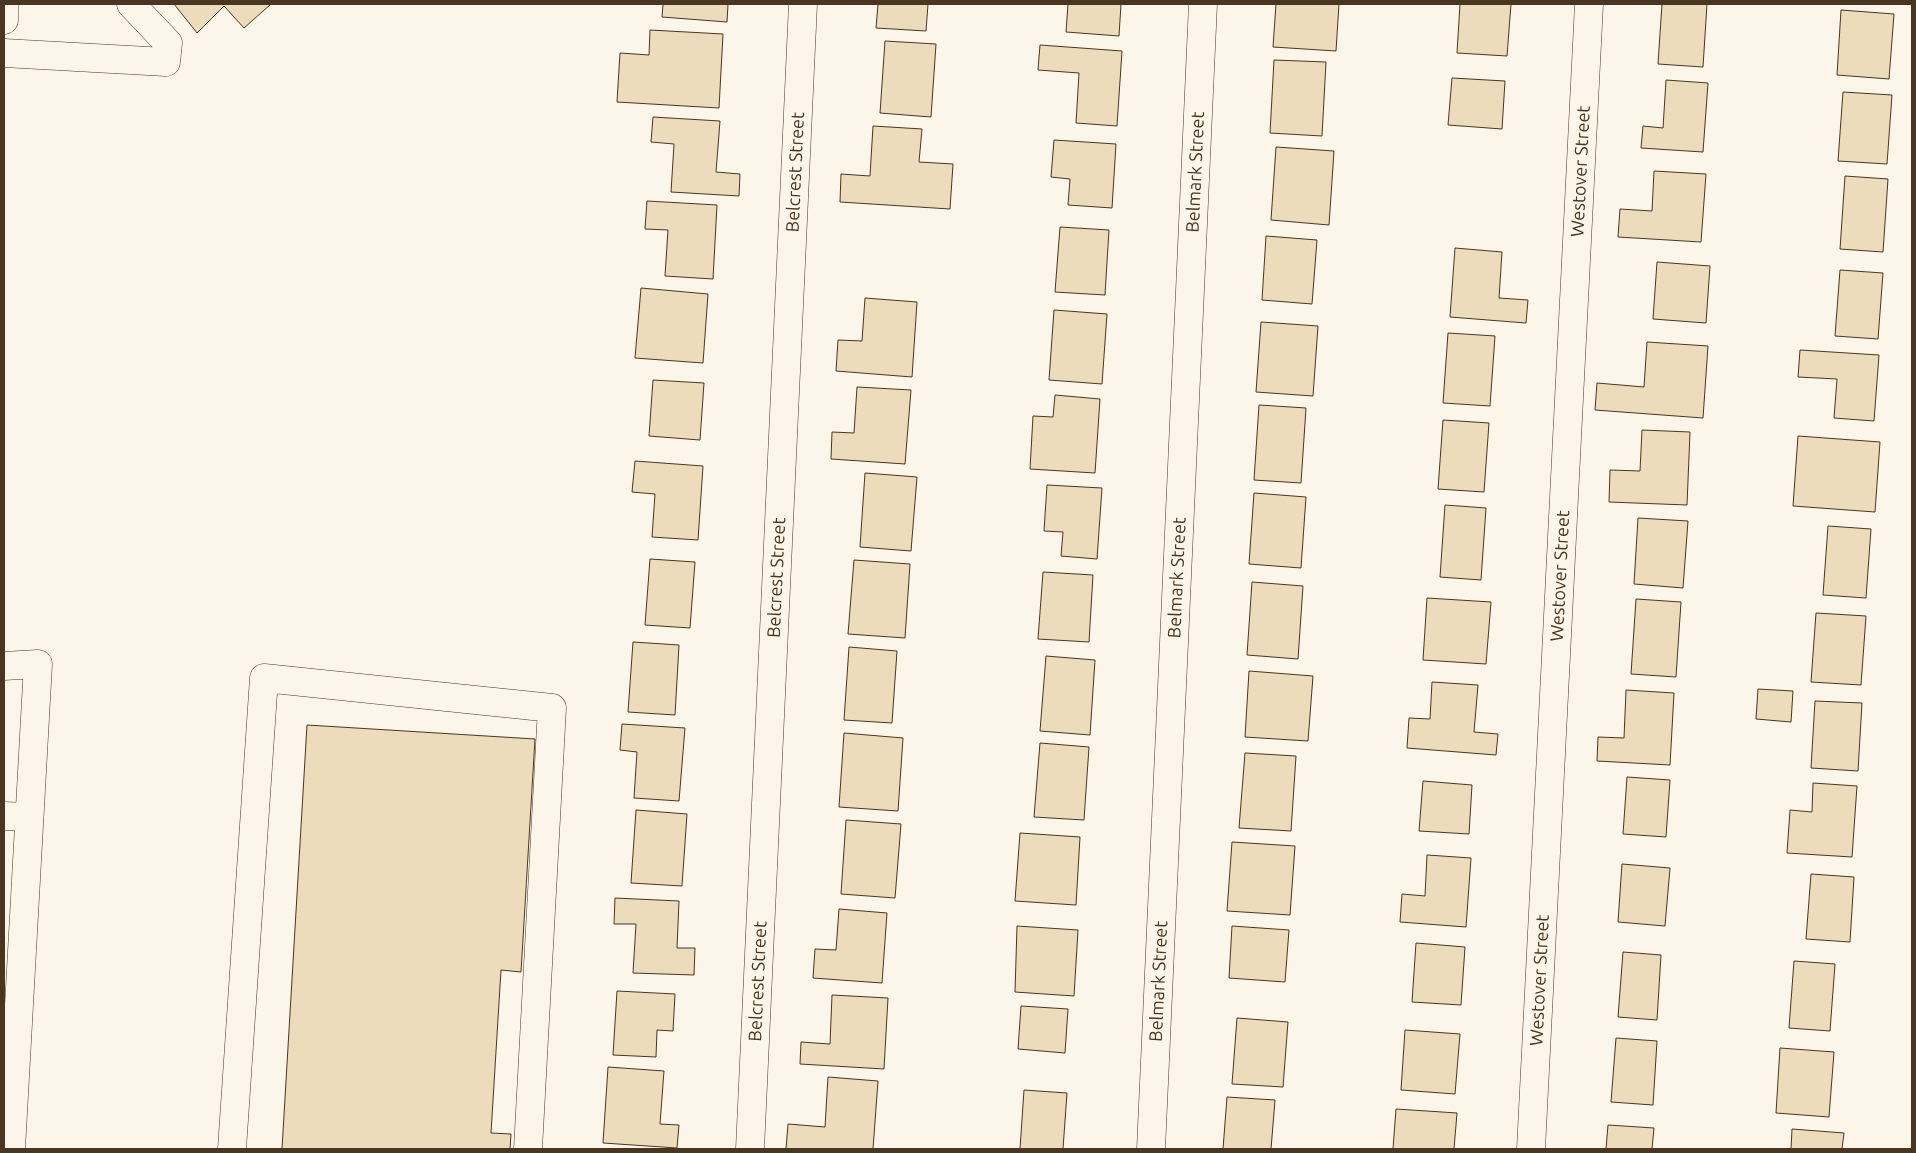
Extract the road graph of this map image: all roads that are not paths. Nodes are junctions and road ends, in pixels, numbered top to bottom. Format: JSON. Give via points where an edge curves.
{"nodes":[{"id":1,"x":4,"y":4,"type":"edge"},
{"id":2,"x":131,"y":4,"type":"edge"},
{"id":3,"x":803,"y":4,"type":"edge"},
{"id":4,"x":1203,"y":4,"type":"edge"},
{"id":5,"x":1589,"y":4,"type":"edge"},
{"id":6,"x":4,"y":20,"type":"edge"},
{"id":7,"x":4,"y":53,"type":"edge"},
{"id":8,"x":4,"y":666,"type":"edge"},
{"id":9,"x":17,"y":816,"type":"edge"},
{"id":10,"x":12,"y":961,"type":"edge"},
{"id":11,"x":9,"y":1098,"type":"edge"},
{"id":12,"x":11,"y":1149,"type":"edge"},
{"id":13,"x":232,"y":1149,"type":"edge"},
{"id":14,"x":528,"y":1149,"type":"edge"},
{"id":15,"x":750,"y":1149,"type":"edge"},
{"id":16,"x":1151,"y":1149,"type":"edge"},
{"id":17,"x":1531,"y":1149,"type":"edge"}],
"edges":[{"from":1,"to":6,"type":"street"},
{"from":2,"to":7,"type":"street","via":[[168,43],[166,62]]},
{"from":3,"to":15,"type":"street","name":"Belcrest Street"},
{"from":4,"to":16,"type":"street","name":"Belmark Street"},
{"from":5,"to":17,"type":"street","name":"Westover Street"},
{"from":8,"to":9,"type":"street","via":[[38,664]]},
{"from":9,"to":10,"type":"street"},
{"from":10,"to":11,"type":"street"},
{"from":11,"to":12,"type":"street"},
{"from":13,"to":14,"type":"street","via":[[264,678],[552,708]]}]}
